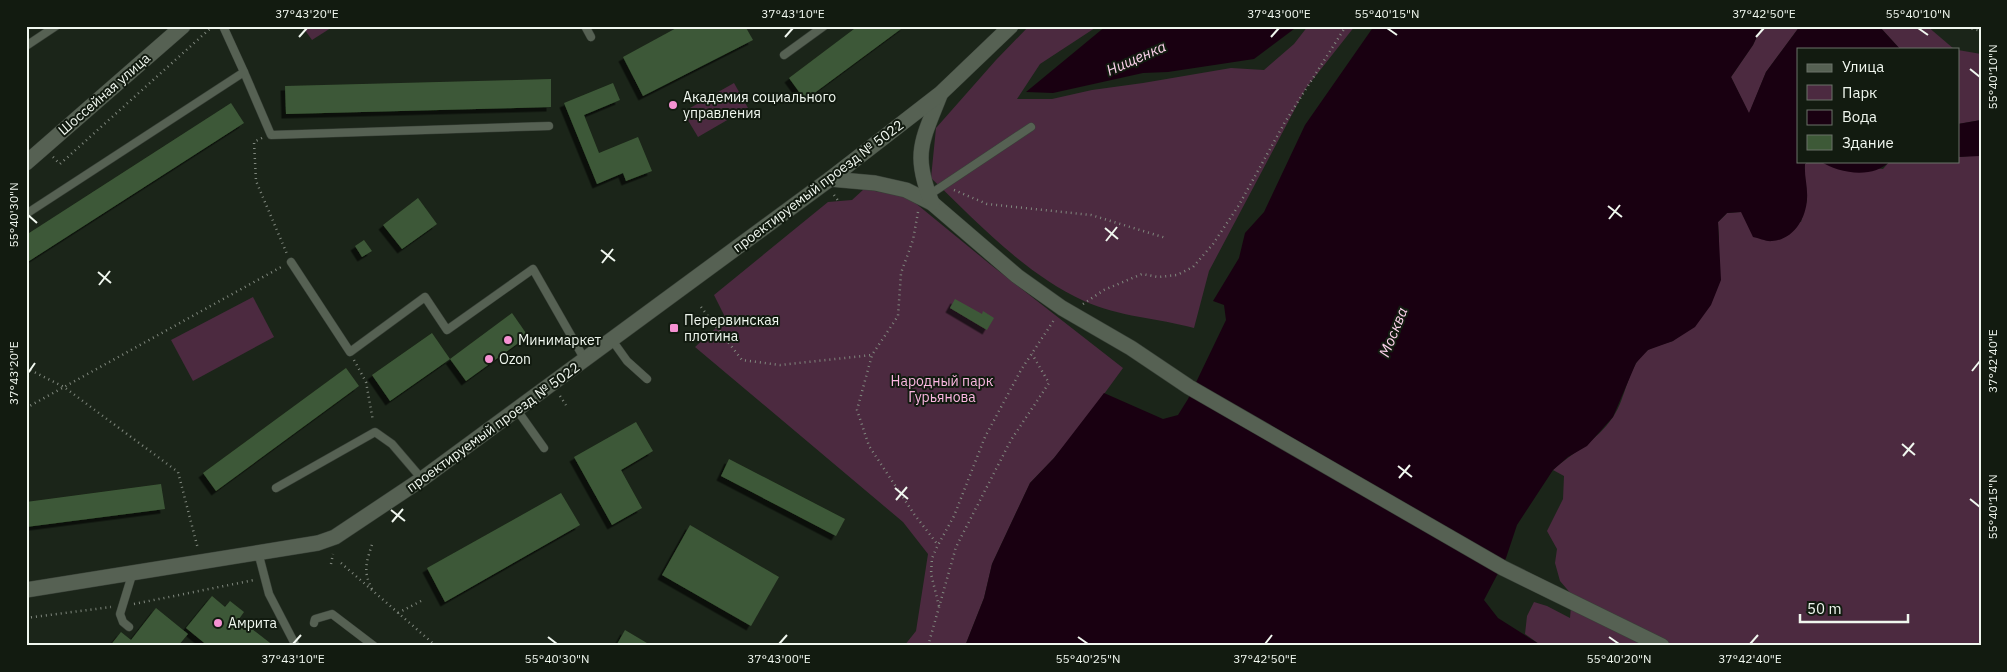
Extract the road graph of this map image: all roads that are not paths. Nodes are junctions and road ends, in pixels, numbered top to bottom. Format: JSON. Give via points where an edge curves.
{"nodes":[{"id":1,"x":56,"y":26,"type":"edge"},
{"id":2,"x":183,"y":26,"type":"edge"},
{"id":3,"x":223,"y":26,"type":"edge"},
{"id":4,"x":585,"y":26,"type":"edge"},
{"id":5,"x":824,"y":26,"type":"edge"},
{"id":6,"x":1011,"y":26,"type":"edge"},
{"id":7,"x":591,"y":37,"type":"dead end"},
{"id":8,"x":26,"y":46,"type":"edge"},
{"id":9,"x":784,"y":55,"type":"dead end"},
{"id":10,"x":244,"y":72,"type":"junction"},
{"id":11,"x":941,"y":93,"type":"junction"},
{"id":12,"x":549,"y":126,"type":"dead end"},
{"id":13,"x":1031,"y":127,"type":"dead end"},
{"id":14,"x":27,"y":158,"type":"edge"},
{"id":15,"x":830,"y":179,"type":"junction"},
{"id":16,"x":926,"y":202,"type":"junction"},
{"id":17,"x":26,"y":214,"type":"edge"},
{"id":18,"x":291,"y":262,"type":"road end"},
{"id":19,"x":612,"y":340,"type":"junction"},
{"id":20,"x":585,"y":360,"type":"junction"},
{"id":21,"x":647,"y":379,"type":"dead end"},
{"id":22,"x":517,"y":410,"type":"junction"},
{"id":23,"x":544,"y":448,"type":"dead end"},
{"id":24,"x":422,"y":479,"type":"junction"},
{"id":25,"x":276,"y":488,"type":"dead end"},
{"id":26,"x":258,"y":552,"type":"junction"},
{"id":27,"x":132,"y":575,"type":"junction"},
{"id":28,"x":26,"y":590,"type":"edge"},
{"id":29,"x":314,"y":623,"type":"dead end"},
{"id":30,"x":129,"y":627,"type":"dead end"},
{"id":31,"x":296,"y":646,"type":"edge"},
{"id":32,"x":374,"y":646,"type":"edge"},
{"id":33,"x":1662,"y":646,"type":"edge"}],
"edges":[{"from":1,"to":8,"type":"lane"},
{"from":2,"to":14,"type":"street","name":"Шоссейная улица"},
{"from":3,"to":10,"type":"lane"},
{"from":4,"to":7,"type":"lane"},
{"from":5,"to":9,"type":"lane"},
{"from":6,"to":11,"type":"street","name":"проектируемый проезд № 5022"},
{"from":10,"to":12,"type":"lane","via":[[271,134]]},
{"from":10,"to":17,"type":"lane"},
{"from":11,"to":15,"type":"street","name":"проектируемый проезд № 5022"},
{"from":11,"to":16,"type":"street","via":[[924,137],[920,159]]},
{"from":13,"to":16,"type":"lane","via":[[943,185]]},
{"from":15,"to":16,"type":"street","via":[[906,190]]},
{"from":15,"to":19,"type":"street","name":"проектируемый проезд № 5022"},
{"from":16,"to":33,"type":"street","via":[[1065,311],[1190,387],[1503,568]]},
{"from":18,"to":20,"type":"lane","via":[[350,352],[426,297],[448,330],[533,269]]},
{"from":19,"to":20,"type":"street","name":"проектируемый проезд № 5022"},
{"from":19,"to":21,"type":"lane","via":[[627,361]]},
{"from":20,"to":22,"type":"street","name":"проектируемый проезд № 5022"},
{"from":22,"to":23,"type":"lane"},
{"from":22,"to":24,"type":"street","name":"проектируемый проезд № 5022"},
{"from":24,"to":25,"type":"lane","via":[[392,444],[375,432]]},
{"from":24,"to":26,"type":"street","name":"проектируемый проезд № 5022","via":[[335,537],[318,543]]},
{"from":26,"to":27,"type":"street","name":"проектируемый проезд № 5022"},
{"from":26,"to":31,"type":"lane","via":[[269,594]]},
{"from":27,"to":28,"type":"street","name":"проектируемый проезд № 5022"},
{"from":27,"to":30,"type":"lane","via":[[120,618]]},
{"from":29,"to":32,"type":"lane","via":[[315,619],[332,614]]}]}
